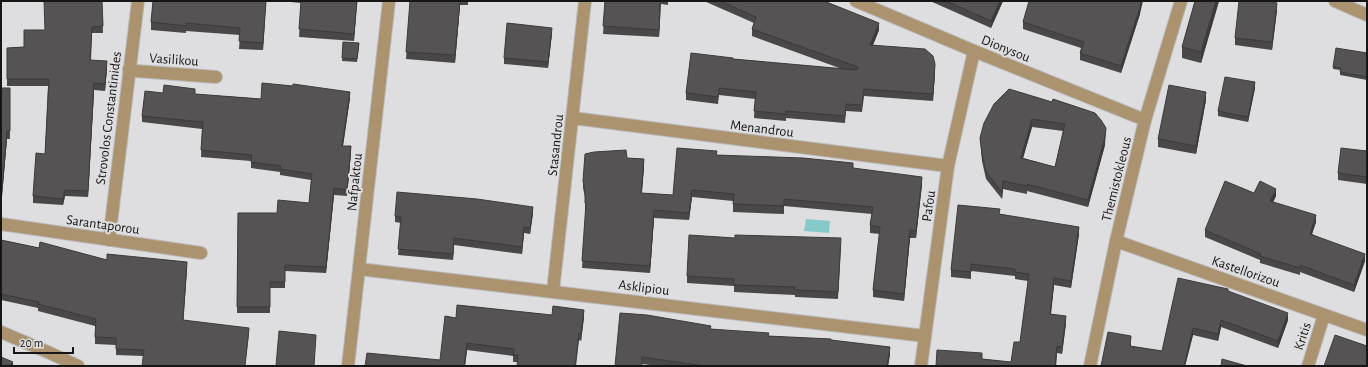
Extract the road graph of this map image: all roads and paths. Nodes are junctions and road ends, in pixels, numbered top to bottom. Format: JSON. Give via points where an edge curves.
{"nodes":[{"id":1,"x":138,"y":1,"type":"edge"},
{"id":2,"x":389,"y":1,"type":"edge"},
{"id":3,"x":585,"y":1,"type":"edge"},
{"id":4,"x":856,"y":1,"type":"edge"},
{"id":5,"x":1181,"y":1,"type":"edge"},
{"id":6,"x":1335,"y":1,"type":"edge"},
{"id":7,"x":1367,"y":15,"type":"edge"},
{"id":8,"x":974,"y":51,"type":"junction"},
{"id":9,"x":129,"y":69,"type":"junction"},
{"id":10,"x":216,"y":77,"type":"dead end"},
{"id":11,"x":573,"y":118,"type":"junction"},
{"id":12,"x":1146,"y":120,"type":"junction"},
{"id":13,"x":948,"y":166,"type":"junction"},
{"id":14,"x":1,"y":224,"type":"edge"},
{"id":15,"x":109,"y":240,"type":"junction"},
{"id":16,"x":1116,"y":241,"type":"junction"},
{"id":17,"x":201,"y":253,"type":"dead end"},
{"id":18,"x":359,"y":269,"type":"junction"},
{"id":19,"x":553,"y":291,"type":"junction"},
{"id":20,"x":1324,"y":315,"type":"junction"},
{"id":21,"x":1367,"y":330,"type":"edge"},
{"id":22,"x":1,"y":332,"type":"edge"},
{"id":23,"x":925,"y":336,"type":"junction"},
{"id":24,"x":78,"y":366,"type":"edge"},
{"id":25,"x":348,"y":366,"type":"edge"},
{"id":26,"x":921,"y":366,"type":"edge"},
{"id":27,"x":1090,"y":366,"type":"edge"},
{"id":28,"x":1308,"y":366,"type":"edge"}],
"edges":[{"from":1,"to":9,"type":"street","name":"Strovolos Constantinides"},
{"from":2,"to":18,"type":"street","name":"Nafpaktou"},
{"from":3,"to":11,"type":"street","name":"Stasandrou"},
{"from":4,"to":8,"type":"street","name":"Dionysou"},
{"from":5,"to":12,"type":"street","name":"Themistokleous"},
{"from":6,"to":7,"type":"street"},
{"from":8,"to":12,"type":"street","name":"Dionysou"},
{"from":8,"to":13,"type":"street","name":"Pafou"},
{"from":9,"to":10,"type":"street","name":"Vasilikou"},
{"from":9,"to":15,"type":"street","name":"Strovolos Constantinides"},
{"from":11,"to":13,"type":"street","name":"Menandrou"},
{"from":11,"to":19,"type":"street","name":"Stasandrou"},
{"from":12,"to":16,"type":"street","name":"Themistokleous"},
{"from":13,"to":23,"type":"street","name":"Pafou"},
{"from":14,"to":15,"type":"street","name":"Sarantaporou"},
{"from":15,"to":17,"type":"street","name":"Sarantaporou"},
{"from":16,"to":20,"type":"street","name":"Kastellorizou"},
{"from":16,"to":27,"type":"street","name":"Themistokleous"},
{"from":18,"to":19,"type":"street","name":"Asklipiou"},
{"from":18,"to":25,"type":"street","name":"Nafpaktou"},
{"from":19,"to":23,"type":"street","name":"Asklipiou"},
{"from":20,"to":21,"type":"street","name":"Kastellorizou"},
{"from":20,"to":28,"type":"street","name":"Kritis"},
{"from":22,"to":24,"type":"street"},
{"from":23,"to":26,"type":"street","name":"Pafou"}]}
